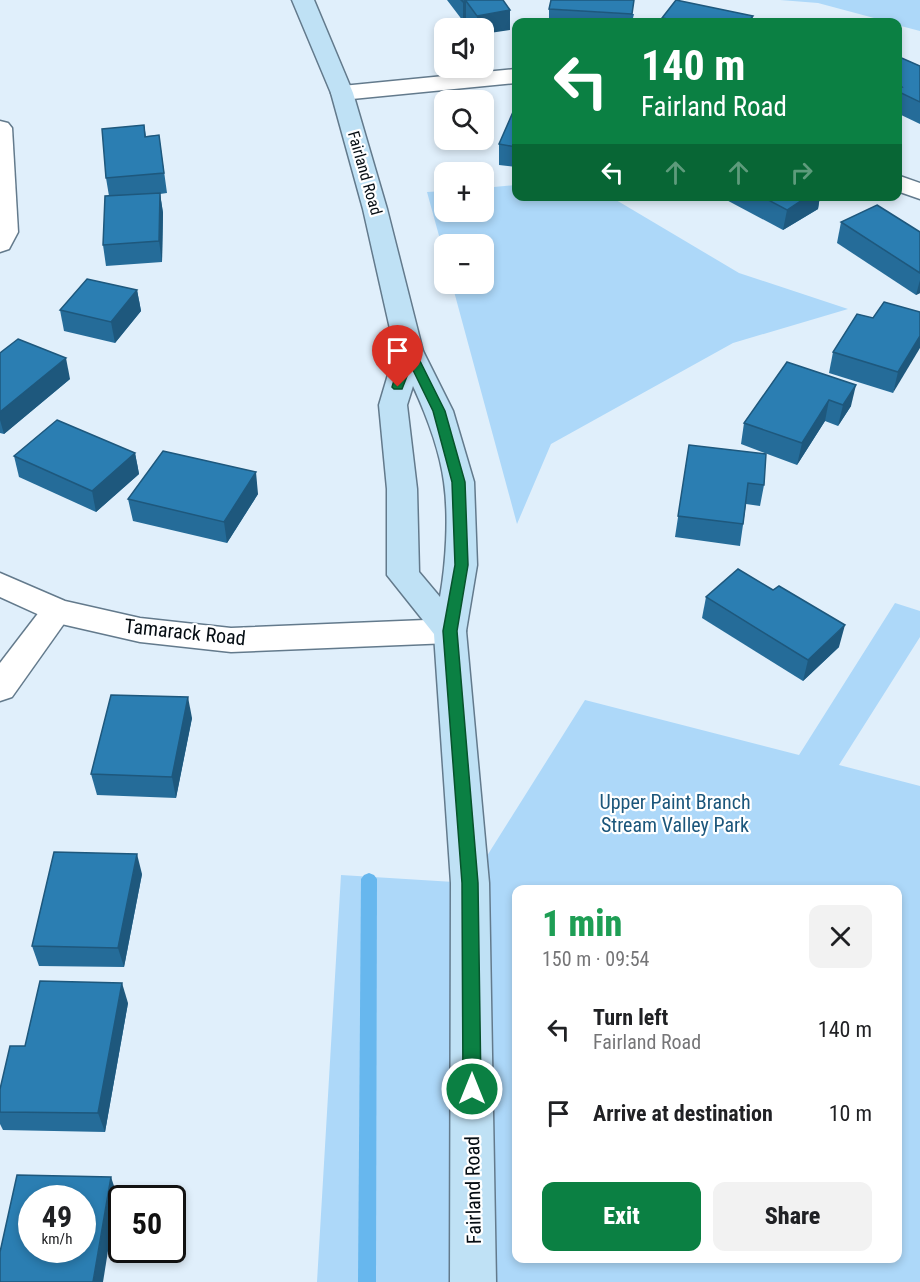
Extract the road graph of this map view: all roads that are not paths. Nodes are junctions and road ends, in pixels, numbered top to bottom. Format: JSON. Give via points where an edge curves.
{"nodes":[{"id":1,"x":303,"y":0,"type":"edge"},
{"id":2,"x":512,"y":76,"type":"edge"},
{"id":3,"x":342,"y":93,"type":"junction"},
{"id":4,"x":0,"y":128,"type":"edge"},
{"id":5,"x":902,"y":184,"type":"edge"},
{"id":6,"x":920,"y":192,"type":"edge"},
{"id":7,"x":0,"y":244,"type":"edge"},
{"id":8,"x":409,"y":351,"type":"junction"},
{"id":9,"x":0,"y":584,"type":"edge"},
{"id":10,"x":57,"y":611,"type":"junction"},
{"id":11,"x":450,"y":631,"type":"junction"},
{"id":12,"x":0,"y":688,"type":"edge"},
{"id":13,"x":473,"y":1282,"type":"edge"}],
"edges":[{"from":1,"to":3,"type":"main road","name":"Fairland Road"},
{"from":2,"to":3,"type":"street"},
{"from":3,"to":8,"type":"main road","name":"Fairland Road"},
{"from":4,"to":7,"type":"street","via":[[5,232]]},
{"from":5,"to":6,"type":"street"},
{"from":8,"to":11,"type":"main road","name":"Fairland Road","via":[[439,411],[459,482],[461,565]]},
{"from":8,"to":11,"type":"main road","name":"Fairland Road","via":[[393,405],[402,489],[403,575]]},
{"from":9,"to":10,"type":"street","name":"Tamarack Road"},
{"from":10,"to":11,"type":"street","name":"Tamarack Road","via":[[140,630],[231,640]]},
{"from":10,"to":12,"type":"street"},
{"from":11,"to":13,"type":"main road","name":"Fairland Road","via":[[470,883]]}]}
